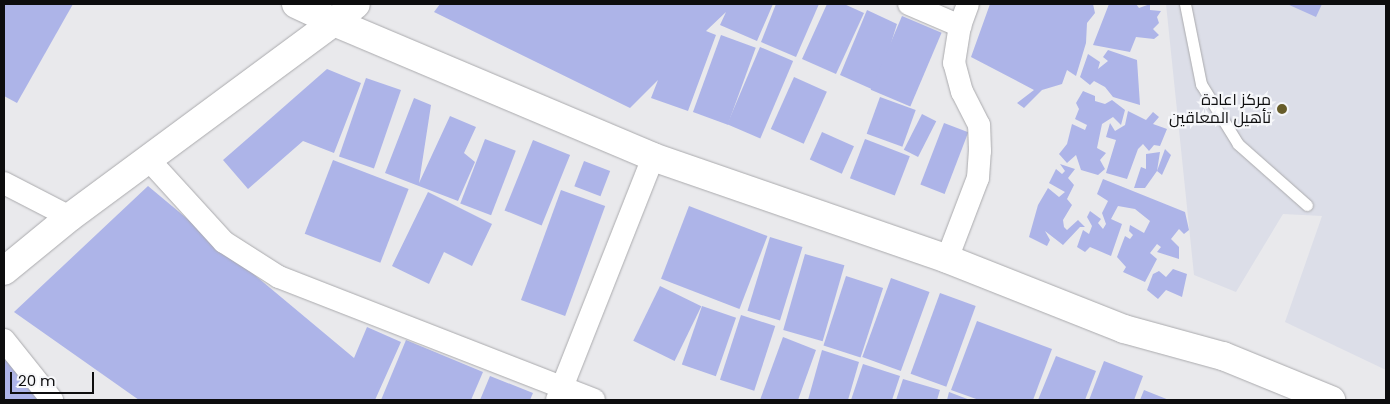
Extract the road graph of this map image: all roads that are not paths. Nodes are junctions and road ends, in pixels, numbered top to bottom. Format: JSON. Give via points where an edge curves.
{"nodes":[{"id":1,"x":296,"y":4,"type":"edge"},
{"id":2,"x":356,"y":4,"type":"edge"},
{"id":3,"x":909,"y":4,"type":"edge"},
{"id":4,"x":968,"y":4,"type":"edge"},
{"id":5,"x":1185,"y":4,"type":"edge"},
{"id":6,"x":334,"y":22,"type":"junction"},
{"id":7,"x":960,"y":26,"type":"junction"},
{"id":8,"x":653,"y":157,"type":"junction"},
{"id":9,"x":149,"y":160,"type":"junction"},
{"id":10,"x":4,"y":183,"type":"edge"},
{"id":11,"x":1307,"y":205,"type":"dead end"},
{"id":12,"x":70,"y":217,"type":"junction"},
{"id":13,"x":947,"y":259,"type":"junction"},
{"id":14,"x":4,"y":271,"type":"edge"},
{"id":15,"x":4,"y":340,"type":"edge"},
{"id":16,"x":559,"y":395,"type":"edge"},
{"id":17,"x":52,"y":400,"type":"edge"},
{"id":18,"x":594,"y":400,"type":"edge"},
{"id":19,"x":1331,"y":400,"type":"edge"}],
"edges":[{"from":1,"to":6,"type":"street"},
{"from":2,"to":6,"type":"street"},
{"from":3,"to":7,"type":"street"},
{"from":4,"to":7,"type":"street"},
{"from":5,"to":11,"type":"lane","via":[[1201,84],[1238,144]]},
{"from":6,"to":8,"type":"street"},
{"from":6,"to":9,"type":"street"},
{"from":7,"to":13,"type":"street","via":[[954,63],[962,92],[979,125],[980,151],[978,178]]},
{"from":8,"to":13,"type":"street"},
{"from":8,"to":16,"type":"street"},
{"from":9,"to":12,"type":"street"},
{"from":9,"to":16,"type":"street","via":[[224,242],[248,260],[279,277]]},
{"from":10,"to":12,"type":"street"},
{"from":12,"to":14,"type":"street"},
{"from":13,"to":19,"type":"street","via":[[1124,329],[1223,356]]},
{"from":15,"to":17,"type":"street"},
{"from":16,"to":18,"type":"street"}]}
